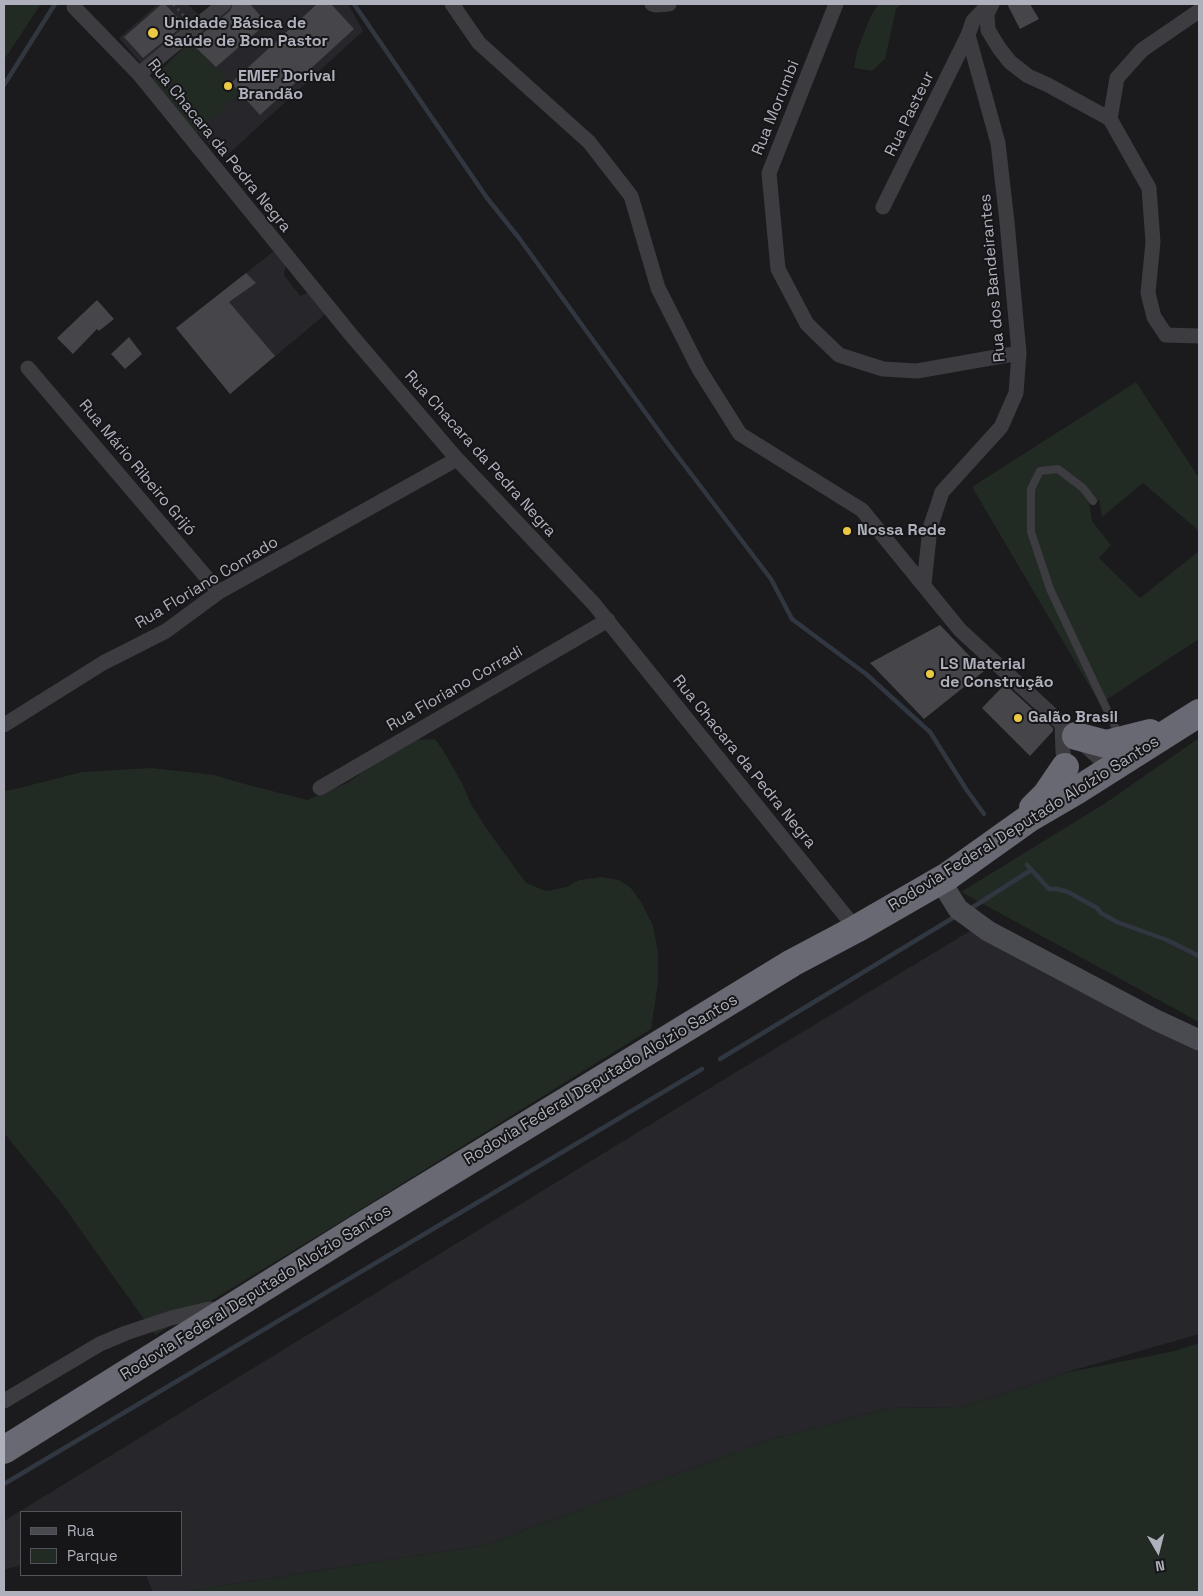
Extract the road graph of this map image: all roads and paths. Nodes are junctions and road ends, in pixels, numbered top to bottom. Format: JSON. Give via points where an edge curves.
{"nodes":[{"id":1,"x":173,"y":4,"type":"edge"},
{"id":2,"x":224,"y":4,"type":"edge"},
{"id":3,"x":452,"y":4,"type":"edge"},
{"id":4,"x":652,"y":4,"type":"edge"},
{"id":5,"x":669,"y":4,"type":"edge"},
{"id":6,"x":836,"y":4,"type":"edge"},
{"id":7,"x":991,"y":4,"type":"edge"},
{"id":8,"x":74,"y":6,"type":"dead end"},
{"id":9,"x":1199,"y":11,"type":"edge"},
{"id":10,"x":185,"y":17,"type":"dead end"},
{"id":11,"x":968,"y":36,"type":"junction"},
{"id":12,"x":139,"y":74,"type":"junction"},
{"id":13,"x":1110,"y":119,"type":"junction"},
{"id":14,"x":883,"y":207,"type":"dead end"},
{"id":15,"x":1199,"y":336,"type":"edge"},
{"id":16,"x":1019,"y":353,"type":"junction"},
{"id":17,"x":28,"y":368,"type":"dead end"},
{"id":18,"x":457,"y":459,"type":"junction"},
{"id":19,"x":1093,"y":501,"type":"dead end"},
{"id":20,"x":924,"y":584,"type":"junction"},
{"id":21,"x":219,"y":592,"type":"junction"},
{"id":22,"x":608,"y":620,"type":"junction"},
{"id":23,"x":1194,"y":720,"type":"edge"},
{"id":24,"x":4,"y":725,"type":"edge"},
{"id":25,"x":1069,"y":731,"type":"junction"},
{"id":26,"x":1122,"y":741,"type":"junction"},
{"id":27,"x":1108,"y":775,"type":"junction"},
{"id":28,"x":1074,"y":785,"type":"junction"},
{"id":29,"x":320,"y":788,"type":"dead end"},
{"id":30,"x":944,"y":878,"type":"junction"},
{"id":31,"x":856,"y":929,"type":"junction"},
{"id":32,"x":1199,"y":1040,"type":"edge"},
{"id":33,"x":228,"y":1310,"type":"junction"},
{"id":34,"x":4,"y":1401,"type":"edge"},
{"id":35,"x":4,"y":1450,"type":"edge"}],
"edges":[{"from":1,"to":10,"type":"path"},
{"from":2,"to":12,"type":"street"},
{"from":3,"to":20,"type":"street","via":[[479,43],[588,142],[632,196],[658,288],[699,369],[740,434],[862,510]]},
{"from":4,"to":5,"type":"street"},
{"from":6,"to":16,"type":"street","name":"Rua Morumbi","via":[[769,173],[778,269],[807,324],[839,355],[883,369],[917,371]]},
{"from":7,"to":11,"type":"street","name":"Rua Pasteur","via":[[972,21]]},
{"from":7,"to":13,"type":"street","via":[[987,14],[990,35],[1010,62],[1028,76]]},
{"from":8,"to":12,"type":"street","name":"Rua Chacara da Pedra Negra"},
{"from":9,"to":13,"type":"street","via":[[1142,50],[1117,78]]},
{"from":11,"to":14,"type":"street","name":"Rua Pasteur"},
{"from":11,"to":16,"type":"street","name":"Rua dos Bandeirantes","via":[[998,143]]},
{"from":12,"to":18,"type":"street","name":"Rua Chacara da Pedra Negra","via":[[352,336]]},
{"from":13,"to":15,"type":"street","via":[[1150,188],[1153,242],[1148,293],[1154,317],[1166,335]]},
{"from":16,"to":20,"type":"street","name":"Rua dos Bandeirantes","via":[[1016,392],[1001,427],[942,492],[930,528]]},
{"from":17,"to":21,"type":"street","name":"Rua Mário Ribeiro Grijó"},
{"from":18,"to":21,"type":"street","name":"Rua Floriano Conrado"},
{"from":18,"to":22,"type":"street","name":"Rua Chacara da Pedra Negra"},
{"from":19,"to":26,"type":"lane","via":[[1083,488],[1058,469],[1040,471],[1031,489],[1031,532],[1050,590]]},
{"from":20,"to":25,"type":"street","via":[[960,630]]},
{"from":21,"to":24,"type":"street","name":"Rua Floriano Conrado","via":[[166,631],[102,663]]},
{"from":22,"to":29,"type":"street","name":"Rua Floriano Corradi"},
{"from":22,"to":31,"type":"street","name":"Rua Chacara da Pedra Negra"},
{"from":23,"to":26,"type":"highway"},
{"from":23,"to":27,"type":"highway","name":"Rodovia Federal Deputado Aloízio Santos"},
{"from":25,"to":26,"type":"highway","via":[[1106,744]]},
{"from":25,"to":27,"type":"street","via":[[1100,759]]},
{"from":25,"to":28,"type":"street","via":[[1063,752]]},
{"from":27,"to":28,"type":"highway","name":"Rodovia Federal Deputado Aloízio Santos"},
{"from":28,"to":30,"type":"highway","name":"Rodovia Federal Deputado Aloízio Santos"},
{"from":28,"to":30,"type":"highway","via":[[964,868]]},
{"from":30,"to":31,"type":"highway","name":"Rodovia Federal Deputado Aloízio Santos"},
{"from":30,"to":32,"type":"street","via":[[958,909],[988,931]]},
{"from":31,"to":33,"type":"highway","name":"Rodovia Federal Deputado Aloízio Santos","via":[[792,963]]},
{"from":33,"to":34,"type":"street","via":[[209,1310],[171,1318],[126,1333],[100,1344]]},
{"from":33,"to":35,"type":"highway","name":"Rodovia Federal Deputado Aloízio Santos"}]}
